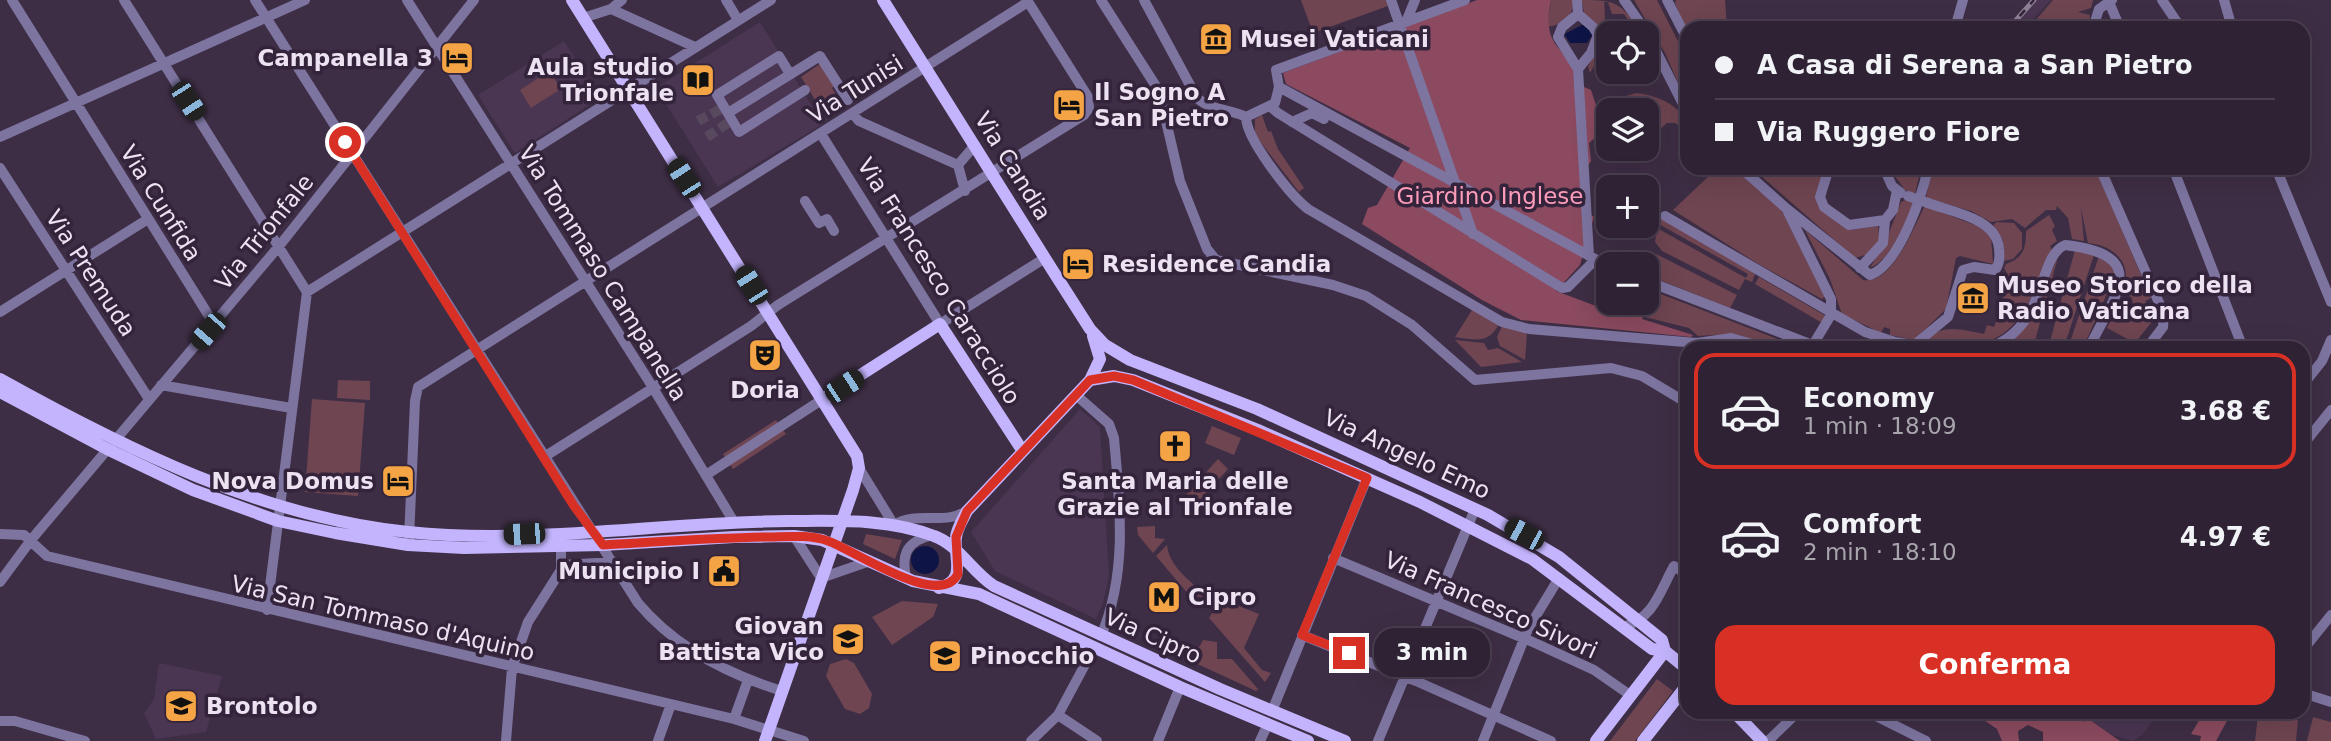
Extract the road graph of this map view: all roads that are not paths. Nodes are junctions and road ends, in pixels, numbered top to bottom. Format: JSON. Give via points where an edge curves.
{"nodes":[{"id":1,"x":12,"y":0,"type":"edge"},
{"id":2,"x":124,"y":0,"type":"edge"},
{"id":3,"x":255,"y":0,"type":"edge"},
{"id":4,"x":305,"y":0,"type":"edge"},
{"id":5,"x":407,"y":0,"type":"edge"},
{"id":6,"x":474,"y":0,"type":"edge"},
{"id":7,"x":572,"y":0,"type":"edge"},
{"id":8,"x":622,"y":0,"type":"edge"},
{"id":9,"x":726,"y":0,"type":"edge"},
{"id":10,"x":771,"y":0,"type":"edge"},
{"id":11,"x":884,"y":0,"type":"edge"},
{"id":12,"x":1101,"y":0,"type":"edge"},
{"id":13,"x":1144,"y":0,"type":"edge"},
{"id":14,"x":1391,"y":0,"type":"edge"},
{"id":15,"x":1465,"y":0,"type":"edge"},
{"id":16,"x":1577,"y":0,"type":"edge"},
{"id":17,"x":1624,"y":0,"type":"edge"},
{"id":18,"x":1667,"y":0,"type":"edge"},
{"id":19,"x":1963,"y":0,"type":"edge"},
{"id":20,"x":2162,"y":0,"type":"edge"},
{"id":21,"x":2224,"y":0,"type":"edge"},
{"id":22,"x":1027,"y":1,"type":"edge"},
{"id":23,"x":2110,"y":1,"type":"edge"},
{"id":24,"x":1415,"y":2,"type":"edge"},
{"id":25,"x":611,"y":9,"type":"junction"},
{"id":26,"x":1396,"y":13,"type":"junction"},
{"id":27,"x":1578,"y":14,"type":"junction"},
{"id":28,"x":266,"y":17,"type":"junction"},
{"id":29,"x":583,"y":18,"type":"junction"},
{"id":30,"x":738,"y":20,"type":"junction"},
{"id":31,"x":1639,"y":21,"type":"edge"},
{"id":32,"x":1957,"y":21,"type":"edge"},
{"id":33,"x":2095,"y":21,"type":"edge"},
{"id":34,"x":2117,"y":21,"type":"edge"},
{"id":35,"x":2176,"y":21,"type":"edge"},
{"id":36,"x":2230,"y":21,"type":"edge"},
{"id":37,"x":1403,"y":23,"type":"junction"},
{"id":38,"x":1680,"y":25,"type":"edge"},
{"id":39,"x":437,"y":47,"type":"junction"},
{"id":40,"x":695,"y":47,"type":"junction"},
{"id":41,"x":1659,"y":57,"type":"edge"},
{"id":42,"x":164,"y":63,"type":"junction"},
{"id":43,"x":926,"y":67,"type":"junction"},
{"id":44,"x":1578,"y":69,"type":"junction"},
{"id":45,"x":792,"y":73,"type":"junction"},
{"id":46,"x":1279,"y":87,"type":"junction"},
{"id":47,"x":628,"y":90,"type":"junction"},
{"id":48,"x":1680,"y":98,"type":"edge"},
{"id":49,"x":848,"y":100,"type":"dead end"},
{"id":50,"x":76,"y":103,"type":"junction"},
{"id":51,"x":1270,"y":106,"type":"junction"},
{"id":52,"x":727,"y":114,"type":"junction"},
{"id":53,"x":853,"y":114,"type":"junction"},
{"id":54,"x":1246,"y":117,"type":"junction"},
{"id":55,"x":1293,"y":122,"type":"junction"},
{"id":56,"x":821,"y":134,"type":"junction"},
{"id":57,"x":0,"y":137,"type":"edge"},
{"id":58,"x":975,"y":145,"type":"junction"},
{"id":59,"x":352,"y":152,"type":"junction"},
{"id":60,"x":1398,"y":160,"type":"dead end"},
{"id":61,"x":958,"y":164,"type":"junction"},
{"id":62,"x":512,"y":165,"type":"junction"},
{"id":63,"x":0,"y":168,"type":"edge"},
{"id":64,"x":993,"y":173,"type":"junction"},
{"id":65,"x":1749,"y":175,"type":"edge"},
{"id":66,"x":1827,"y":175,"type":"edge"},
{"id":67,"x":1888,"y":175,"type":"edge"},
{"id":68,"x":1926,"y":175,"type":"edge"},
{"id":69,"x":2103,"y":175,"type":"edge"},
{"id":70,"x":2177,"y":175,"type":"edge"},
{"id":71,"x":2279,"y":175,"type":"edge"},
{"id":72,"x":1456,"y":185,"type":"junction"},
{"id":73,"x":1896,"y":190,"type":"junction"},
{"id":74,"x":965,"y":191,"type":"junction"},
{"id":75,"x":805,"y":201,"type":"dead end"},
{"id":76,"x":703,"y":208,"type":"junction"},
{"id":77,"x":1787,"y":209,"type":"junction"},
{"id":78,"x":1665,"y":216,"type":"dead end"},
{"id":79,"x":148,"y":219,"type":"junction"},
{"id":80,"x":1885,"y":220,"type":"junction"},
{"id":81,"x":834,"y":231,"type":"dead end"},
{"id":82,"x":403,"y":233,"type":"junction"},
{"id":83,"x":1473,"y":234,"type":"junction"},
{"id":84,"x":887,"y":239,"type":"junction"},
{"id":85,"x":280,"y":245,"type":"junction"},
{"id":86,"x":1045,"y":258,"type":"junction"},
{"id":87,"x":1592,"y":258,"type":"junction"},
{"id":88,"x":1596,"y":260,"type":"edge"},
{"id":89,"x":66,"y":271,"type":"junction"},
{"id":90,"x":1863,"y":271,"type":"junction"},
{"id":91,"x":586,"y":282,"type":"junction"},
{"id":92,"x":1659,"y":286,"type":"edge"},
{"id":93,"x":307,"y":292,"type":"junction"},
{"id":94,"x":2331,"y":302,"type":"edge"},
{"id":95,"x":0,"y":312,"type":"edge"},
{"id":96,"x":769,"y":313,"type":"junction"},
{"id":97,"x":1831,"y":314,"type":"junction"},
{"id":98,"x":214,"y":324,"type":"junction"},
{"id":99,"x":940,"y":324,"type":"junction"},
{"id":100,"x":1090,"y":329,"type":"junction"},
{"id":101,"x":2331,"y":340,"type":"edge"},
{"id":102,"x":1711,"y":341,"type":"edge"},
{"id":103,"x":1742,"y":341,"type":"edge"},
{"id":104,"x":1799,"y":341,"type":"edge"},
{"id":105,"x":1817,"y":341,"type":"edge"},
{"id":106,"x":1896,"y":341,"type":"edge"},
{"id":107,"x":1919,"y":341,"type":"edge"},
{"id":108,"x":2001,"y":341,"type":"edge"},
{"id":109,"x":2092,"y":341,"type":"edge"},
{"id":110,"x":2152,"y":341,"type":"edge"},
{"id":111,"x":2240,"y":341,"type":"edge"},
{"id":112,"x":1680,"y":342,"type":"edge"},
{"id":113,"x":1112,"y":349,"type":"joint"},
{"id":114,"x":476,"y":350,"type":"junction"},
{"id":115,"x":2310,"y":376,"type":"edge"},
{"id":116,"x":1177,"y":377,"type":"junction"},
{"id":117,"x":0,"y":379,"type":"edge"},
{"id":118,"x":1090,"y":380,"type":"junction"},
{"id":119,"x":161,"y":385,"type":"junction"},
{"id":120,"x":653,"y":388,"type":"junction"},
{"id":121,"x":0,"y":392,"type":"edge"},
{"id":122,"x":1076,"y":395,"type":"junction"},
{"id":123,"x":1172,"y":396,"type":"junction"},
{"id":124,"x":149,"y":399,"type":"junction"},
{"id":125,"x":824,"y":399,"type":"junction"},
{"id":126,"x":1680,"y":399,"type":"edge"},
{"id":127,"x":291,"y":408,"type":"junction"},
{"id":128,"x":2331,"y":410,"type":"edge"},
{"id":129,"x":2310,"y":436,"type":"edge"},
{"id":130,"x":111,"y":444,"type":"junction"},
{"id":131,"x":1022,"y":450,"type":"junction"},
{"id":132,"x":544,"y":457,"type":"junction"},
{"id":133,"x":859,"y":468,"type":"junction"},
{"id":134,"x":706,"y":475,"type":"junction"},
{"id":135,"x":1367,"y":478,"type":"junction"},
{"id":136,"x":279,"y":506,"type":"junction"},
{"id":137,"x":1475,"y":509,"type":"junction"},
{"id":138,"x":967,"y":511,"type":"junction"},
{"id":139,"x":278,"y":521,"type":"junction"},
{"id":140,"x":734,"y":522,"type":"junction"},
{"id":141,"x":842,"y":522,"type":"junction"},
{"id":142,"x":894,"y":525,"type":"junction"},
{"id":143,"x":1466,"y":526,"type":"junction"},
{"id":144,"x":593,"y":531,"type":"junction"},
{"id":145,"x":560,"y":533,"type":"junction"},
{"id":146,"x":0,"y":534,"type":"edge"},
{"id":147,"x":933,"y":535,"type":"junction"},
{"id":148,"x":794,"y":536,"type":"junction"},
{"id":149,"x":409,"y":538,"type":"junction"},
{"id":150,"x":31,"y":540,"type":"junction"},
{"id":151,"x":834,"y":543,"type":"junction"},
{"id":152,"x":603,"y":545,"type":"junction"},
{"id":153,"x":561,"y":547,"type":"junction"},
{"id":154,"x":957,"y":550,"type":"junction"},
{"id":155,"x":1333,"y":558,"type":"junction"},
{"id":156,"x":870,"y":561,"type":"junction"},
{"id":157,"x":614,"y":562,"type":"junction"},
{"id":158,"x":562,"y":565,"type":"junction"},
{"id":159,"x":1680,"y":570,"type":"edge"},
{"id":160,"x":821,"y":578,"type":"junction"},
{"id":161,"x":906,"y":578,"type":"junction"},
{"id":162,"x":1559,"y":579,"type":"junction"},
{"id":163,"x":0,"y":582,"type":"edge"},
{"id":164,"x":938,"y":588,"type":"junction"},
{"id":165,"x":1435,"y":599,"type":"junction"},
{"id":166,"x":267,"y":610,"type":"junction"},
{"id":167,"x":2331,"y":615,"type":"edge"},
{"id":168,"x":1639,"y":622,"type":"junction"},
{"id":169,"x":1623,"y":627,"type":"junction"},
{"id":170,"x":1302,"y":635,"type":"junction"},
{"id":171,"x":1101,"y":636,"type":"junction"},
{"id":172,"x":1524,"y":638,"type":"junction"},
{"id":173,"x":2310,"y":641,"type":"edge"},
{"id":174,"x":1665,"y":651,"type":"junction"},
{"id":175,"x":1088,"y":659,"type":"dead end"},
{"id":176,"x":1680,"y":663,"type":"edge"},
{"id":177,"x":512,"y":668,"type":"junction"},
{"id":178,"x":1405,"y":676,"type":"junction"},
{"id":179,"x":748,"y":680,"type":"junction"},
{"id":180,"x":1180,"y":687,"type":"junction"},
{"id":181,"x":782,"y":691,"type":"junction"},
{"id":182,"x":1680,"y":694,"type":"edge"},
{"id":183,"x":1630,"y":695,"type":"junction"},
{"id":184,"x":2310,"y":695,"type":"edge"},
{"id":185,"x":2328,"y":700,"type":"edge"},
{"id":186,"x":671,"y":704,"type":"junction"},
{"id":187,"x":1272,"y":711,"type":"junction"},
{"id":188,"x":1494,"y":714,"type":"junction"},
{"id":189,"x":1058,"y":715,"type":"junction"},
{"id":190,"x":734,"y":719,"type":"junction"},
{"id":191,"x":1741,"y":719,"type":"edge"},
{"id":192,"x":1791,"y":719,"type":"edge"},
{"id":193,"x":1881,"y":719,"type":"edge"},
{"id":194,"x":0,"y":721,"type":"edge"},
{"id":195,"x":1268,"y":724,"type":"junction"},
{"id":196,"x":767,"y":735,"type":"edge"},
{"id":197,"x":85,"y":741,"type":"edge"},
{"id":198,"x":506,"y":741,"type":"edge"},
{"id":199,"x":658,"y":741,"type":"edge"},
{"id":200,"x":803,"y":741,"type":"edge"},
{"id":201,"x":1031,"y":741,"type":"edge"},
{"id":202,"x":1097,"y":741,"type":"edge"},
{"id":203,"x":1158,"y":741,"type":"edge"},
{"id":204,"x":1260,"y":741,"type":"edge"},
{"id":205,"x":1308,"y":741,"type":"edge"},
{"id":206,"x":1345,"y":741,"type":"edge"},
{"id":207,"x":1378,"y":741,"type":"edge"},
{"id":208,"x":1483,"y":741,"type":"edge"},
{"id":209,"x":1551,"y":741,"type":"edge"},
{"id":210,"x":1596,"y":741,"type":"edge"},
{"id":211,"x":1643,"y":741,"type":"edge"},
{"id":212,"x":1762,"y":741,"type":"edge"},
{"id":213,"x":1768,"y":741,"type":"edge"},
{"id":214,"x":1926,"y":741,"type":"edge"}],
"edges":[{"from":1,"to":50,"type":"street","name":"Via Cunfida"},
{"from":2,"to":42,"type":"street"},
{"from":3,"to":28,"type":"street"},
{"from":4,"to":28,"type":"street"},
{"from":5,"to":39,"type":"street","name":"Via Tommaso Campanella"},
{"from":6,"to":39,"type":"street","name":"Via Trionfale"},
{"from":7,"to":29,"type":"main road"},
{"from":8,"to":25,"type":"street"},
{"from":9,"to":30,"type":"street"},
{"from":10,"to":30,"type":"street"},
{"from":11,"to":43,"type":"main road","name":"Via Candia"},
{"from":12,"to":126,"type":"street","via":[[1159,91],[1180,181],[1207,249],[1216,260],[1366,296],[1412,324],[1473,380],[1611,368],[1642,376]]},
{"from":13,"to":54,"type":"street","via":[[1197,98],[1207,106]]},
{"from":14,"to":26,"type":"street"},
{"from":15,"to":37,"type":"street"},
{"from":16,"to":27,"type":"street"},
{"from":17,"to":31,"type":"street"},
{"from":18,"to":38,"type":"street"},
{"from":19,"to":32,"type":"street"},
{"from":20,"to":35,"type":"street"},
{"from":21,"to":36,"type":"street"},
{"from":22,"to":43,"type":"street","name":"Via Tunisi"},
{"from":22,"to":64,"type":"street","via":[[1087,95],[1089,108]]},
{"from":23,"to":33,"type":"street","via":[[2098,11]]},
{"from":23,"to":34,"type":"street"},
{"from":24,"to":26,"type":"street"},
{"from":24,"to":37,"type":"street"},
{"from":25,"to":29,"type":"street"},
{"from":25,"to":40,"type":"street"},
{"from":26,"to":37,"type":"street"},
{"from":27,"to":44,"type":"street","via":[[1562,27],[1558,37]]},
{"from":27,"to":44,"type":"street","via":[[1598,36]]},
{"from":28,"to":42,"type":"street"},
{"from":28,"to":59,"type":"street"},
{"from":29,"to":47,"type":"main road"},
{"from":30,"to":40,"type":"street"},
{"from":37,"to":46,"type":"street","via":[[1276,70]]},
{"from":37,"to":72,"type":"street"},
{"from":39,"to":59,"type":"street","name":"Via Trionfale"},
{"from":39,"to":62,"type":"street","name":"Via Tommaso Campanella"},
{"from":40,"to":47,"type":"street"},
{"from":41,"to":48,"type":"street"},
{"from":42,"to":50,"type":"street"},
{"from":42,"to":85,"type":"street"},
{"from":43,"to":53,"type":"street","name":"Via Tunisi"},
{"from":43,"to":58,"type":"main road","name":"Via Candia"},
{"from":44,"to":87,"type":"street"},
{"from":45,"to":49,"type":"street","via":[[820,56]]},
{"from":45,"to":52,"type":"street"},
{"from":45,"to":52,"type":"street","via":[[779,56],[717,95]]},
{"from":45,"to":52,"type":"street","via":[[806,92],[739,132]]},
{"from":46,"to":51,"type":"street"},
{"from":46,"to":72,"type":"street"},
{"from":47,"to":62,"type":"street"},
{"from":47,"to":76,"type":"main road"},
{"from":50,"to":57,"type":"street"},
{"from":50,"to":79,"type":"street","name":"Via Cunfida"},
{"from":51,"to":54,"type":"street"},
{"from":51,"to":55,"type":"street"},
{"from":53,"to":56,"type":"street","name":"Via Tunisi"},
{"from":53,"to":61,"type":"street","via":[[859,121]]},
{"from":54,"to":112,"type":"street","via":[[1251,135],[1308,209],[1502,322],[1529,329]]},
{"from":55,"to":60,"type":"street","via":[[1315,114]]},
{"from":55,"to":83,"type":"street"},
{"from":56,"to":76,"type":"street","name":"Via Tunisi"},
{"from":56,"to":84,"type":"street","name":"Via Francesco Caracciolo"},
{"from":58,"to":61,"type":"street"},
{"from":58,"to":64,"type":"main road","name":"Via Candia"},
{"from":59,"to":82,"type":"street"},
{"from":59,"to":85,"type":"street","name":"Via Trionfale"},
{"from":61,"to":74,"type":"street"},
{"from":62,"to":82,"type":"street"},
{"from":62,"to":91,"type":"street","name":"Via Tommaso Campanella"},
{"from":63,"to":89,"type":"street","name":"Via Premuda"},
{"from":64,"to":74,"type":"street"},
{"from":64,"to":86,"type":"main road","name":"Via Candia"},
{"from":65,"to":77,"type":"street"},
{"from":66,"to":80,"type":"street","via":[[1820,197],[1824,207],[1849,225]]},
{"from":67,"to":73,"type":"street"},
{"from":68,"to":90,"type":"street","via":[[1900,243],[1878,272]]},
{"from":69,"to":110,"type":"street","via":[[2164,314],[2163,327]]},
{"from":70,"to":111,"type":"street"},
{"from":71,"to":94,"type":"street"},
{"from":72,"to":83,"type":"street"},
{"from":72,"to":87,"type":"street"},
{"from":73,"to":80,"type":"street","via":[[1893,210]]},
{"from":73,"to":107,"type":"street","bridge":true,"via":[[1989,226],[1998,243],[1995,270],[1963,270],[1948,317]]},
{"from":74,"to":84,"type":"street"},
{"from":75,"to":81,"type":"street","via":[[819,223],[827,219]]},
{"from":76,"to":91,"type":"street","name":"Via Tunisi"},
{"from":76,"to":96,"type":"main road"},
{"from":77,"to":90,"type":"street"},
{"from":77,"to":97,"type":"street","via":[[1829,294]]},
{"from":78,"to":97,"type":"street"},
{"from":79,"to":89,"type":"street"},
{"from":79,"to":98,"type":"street","name":"Via Cunfida"},
{"from":80,"to":90,"type":"street","via":[[1883,243]]},
{"from":82,"to":93,"type":"street"},
{"from":82,"to":114,"type":"street"},
{"from":83,"to":87,"type":"street","via":[[1562,288],[1568,287]]},
{"from":84,"to":96,"type":"street"},
{"from":84,"to":99,"type":"street","name":"Via Francesco Caracciolo"},
{"from":85,"to":93,"type":"street"},
{"from":85,"to":98,"type":"street","name":"Via Trionfale"},
{"from":86,"to":99,"type":"street"},
{"from":86,"to":100,"type":"main road","name":"Via Candia"},
{"from":87,"to":88,"type":"street"},
{"from":89,"to":95,"type":"street"},
{"from":89,"to":124,"type":"street","name":"Via Premuda"},
{"from":91,"to":114,"type":"street","name":"Via Tunisi"},
{"from":91,"to":120,"type":"street","name":"Via Tommaso Campanella"},
{"from":92,"to":104,"type":"street"},
{"from":93,"to":127,"type":"street"},
{"from":96,"to":120,"type":"street"},
{"from":96,"to":125,"type":"main road"},
{"from":97,"to":105,"type":"street"},
{"from":97,"to":106,"type":"street","via":[[1865,332]]},
{"from":98,"to":119,"type":"street","name":"Via Trionfale"},
{"from":99,"to":125,"type":"main road"},
{"from":99,"to":131,"type":"main road","name":"Via Francesco Caracciolo"},
{"from":100,"to":113,"type":"main road","name":"Via Candia"},
{"from":100,"to":118,"type":"main road","via":[[1100,359]]},
{"from":101,"to":115,"type":"street"},
{"from":102,"to":103,"type":"street"},
{"from":108,"to":109,"type":"street","via":[[2017,332],[2036,304],[2053,254],[2065,246],[2103,253],[2120,271],[2119,288]]},
{"from":113,"to":116,"type":"main road","name":"Via Angelo Emo"},
{"from":114,"to":132,"type":"street"},
{"from":114,"to":149,"type":"street","name":"Via Tunisi","via":[[416,389]]},
{"from":116,"to":123,"type":"street","via":[[1170,385]]},
{"from":116,"to":137,"type":"main road","name":"Via Angelo Emo","via":[[1257,408]]},
{"from":117,"to":130,"type":"main road"},
{"from":118,"to":122,"type":"main road"},
{"from":118,"to":123,"type":"main road","name":"Via Angelo Emo","via":[[1123,377]]},
{"from":119,"to":124,"type":"street","name":"Via Trionfale"},
{"from":119,"to":127,"type":"street"},
{"from":120,"to":132,"type":"street"},
{"from":120,"to":134,"type":"street","name":"Via Tommaso Campanella"},
{"from":121,"to":130,"type":"main road"},
{"from":122,"to":131,"type":"main road"},
{"from":122,"to":171,"type":"street","via":[[1109,424],[1114,438],[1120,574]]},
{"from":123,"to":135,"type":"main road","name":"Via Angelo Emo"},
{"from":124,"to":130,"type":"street","name":"Via Trionfale"},
{"from":125,"to":133,"type":"main road","via":[[855,451]]},
{"from":125,"to":134,"type":"street"},
{"from":127,"to":136,"type":"street"},
{"from":128,"to":129,"type":"street"},
{"from":130,"to":136,"type":"main road"},
{"from":130,"to":139,"type":"main road","via":[[193,490]]},
{"from":130,"to":150,"type":"street","name":"Via Trionfale"},
{"from":131,"to":138,"type":"main road"},
{"from":132,"to":144,"type":"street"},
{"from":133,"to":141,"type":"main road"},
{"from":133,"to":142,"type":"street"},
{"from":134,"to":140,"type":"street","name":"Via Tommaso Campanella"},
{"from":135,"to":143,"type":"main road","name":"Via Angelo Emo"},
{"from":135,"to":155,"type":"street"},
{"from":136,"to":139,"type":"street"},
{"from":136,"to":149,"type":"main road"},
{"from":137,"to":143,"type":"street"},
{"from":137,"to":168,"type":"main road","name":"Via Angelo Emo","via":[[1541,545]]},
{"from":138,"to":142,"type":"street","via":[[954,517],[911,517]]},
{"from":138,"to":154,"type":"main road","via":[[957,533]]},
{"from":139,"to":149,"type":"main road"},
{"from":139,"to":166,"type":"street"},
{"from":140,"to":141,"type":"main road"},
{"from":140,"to":144,"type":"main road"},
{"from":141,"to":142,"type":"main road"},
{"from":141,"to":151,"type":"main road"},
{"from":142,"to":147,"type":"main road"},
{"from":143,"to":162,"type":"main road","name":"Via Angelo Emo","via":[[1514,548]]},
{"from":143,"to":165,"type":"street"},
{"from":144,"to":145,"type":"main road"},
{"from":144,"to":152,"type":"street"},
{"from":145,"to":149,"type":"main road"},
{"from":145,"to":153,"type":"street"},
{"from":146,"to":150,"type":"street","via":[[18,533]]},
{"from":147,"to":154,"type":"main road"},
{"from":147,"to":161,"type":"street","via":[[916,540],[907,549]]},
{"from":148,"to":151,"type":"main road"},
{"from":148,"to":152,"type":"main road"},
{"from":148,"to":160,"type":"street"},
{"from":149,"to":153,"type":"main road"},
{"from":150,"to":163,"type":"street","name":"Via Trionfale"},
{"from":150,"to":166,"type":"street","name":"Via San Tommaso d'Aquino","via":[[47,556]]},
{"from":151,"to":156,"type":"main road"},
{"from":151,"to":160,"type":"main road"},
{"from":152,"to":153,"type":"main road"},
{"from":152,"to":157,"type":"street"},
{"from":153,"to":158,"type":"street"},
{"from":154,"to":164,"type":"main road","via":[[957,576]]},
{"from":154,"to":171,"type":"main road","name":"Via Cipro","via":[[994,586]]},
{"from":155,"to":165,"type":"street","name":"Via Francesco Sivori"},
{"from":155,"to":170,"type":"street"},
{"from":156,"to":160,"type":"street"},
{"from":156,"to":161,"type":"main road"},
{"from":157,"to":158,"type":"street"},
{"from":157,"to":179,"type":"street","via":[[638,603],[658,625],[687,647]]},
{"from":158,"to":177,"type":"street","via":[[528,622]]},
{"from":159,"to":168,"type":"street","via":[[1674,566]]},
{"from":160,"to":181,"type":"main road"},
{"from":161,"to":164,"type":"main road"},
{"from":162,"to":169,"type":"main road","name":"Via Angelo Emo"},
{"from":162,"to":172,"type":"street"},
{"from":164,"to":180,"type":"main road","name":"Via Cipro","via":[[979,594]]},
{"from":165,"to":172,"type":"street","name":"Via Francesco Sivori"},
{"from":165,"to":178,"type":"street"},
{"from":166,"to":177,"type":"street","name":"Via San Tommaso d'Aquino"},
{"from":167,"to":173,"type":"street"},
{"from":168,"to":169,"type":"street"},
{"from":168,"to":174,"type":"main road","name":"Via Angelo Emo","via":[[1661,640]]},
{"from":169,"to":174,"type":"main road","name":"Via Angelo Emo","via":[[1652,649]]},
{"from":170,"to":178,"type":"street"},
{"from":170,"to":187,"type":"street"},
{"from":171,"to":187,"type":"main road","name":"Via Cipro"},
{"from":172,"to":183,"type":"street","name":"Via Francesco Sivori","via":[[1594,670]]},
{"from":172,"to":188,"type":"street"},
{"from":174,"to":176,"type":"main road","name":"Via Angelo Emo"},
{"from":174,"to":183,"type":"main road"},
{"from":175,"to":189,"type":"street"},
{"from":177,"to":186,"type":"street","name":"Via San Tommaso d'Aquino"},
{"from":177,"to":198,"type":"street"},
{"from":178,"to":188,"type":"street"},
{"from":178,"to":207,"type":"street"},
{"from":179,"to":181,"type":"street"},
{"from":179,"to":190,"type":"street"},
{"from":180,"to":195,"type":"main road","name":"Via Cipro"},
{"from":180,"to":203,"type":"street"},
{"from":181,"to":196,"type":"main road"},
{"from":182,"to":211,"type":"main road"},
{"from":183,"to":210,"type":"main road"},
{"from":184,"to":185,"type":"street"},
{"from":186,"to":190,"type":"street","name":"Via San Tommaso d'Aquino"},
{"from":186,"to":199,"type":"street"},
{"from":187,"to":206,"type":"main road","name":"Via Cipro"},
{"from":188,"to":208,"type":"street"},
{"from":188,"to":209,"type":"street"},
{"from":189,"to":201,"type":"street"},
{"from":189,"to":202,"type":"street"},
{"from":190,"to":196,"type":"street","name":"Via San Tommaso d'Aquino"},
{"from":191,"to":212,"type":"main road"},
{"from":192,"to":213,"type":"street"},
{"from":193,"to":214,"type":"street"},
{"from":194,"to":197,"type":"street"},
{"from":195,"to":204,"type":"street"},
{"from":195,"to":205,"type":"main road","name":"Via Cipro"},
{"from":196,"to":200,"type":"street","name":"Via San Tommaso d'Aquino"}]}
